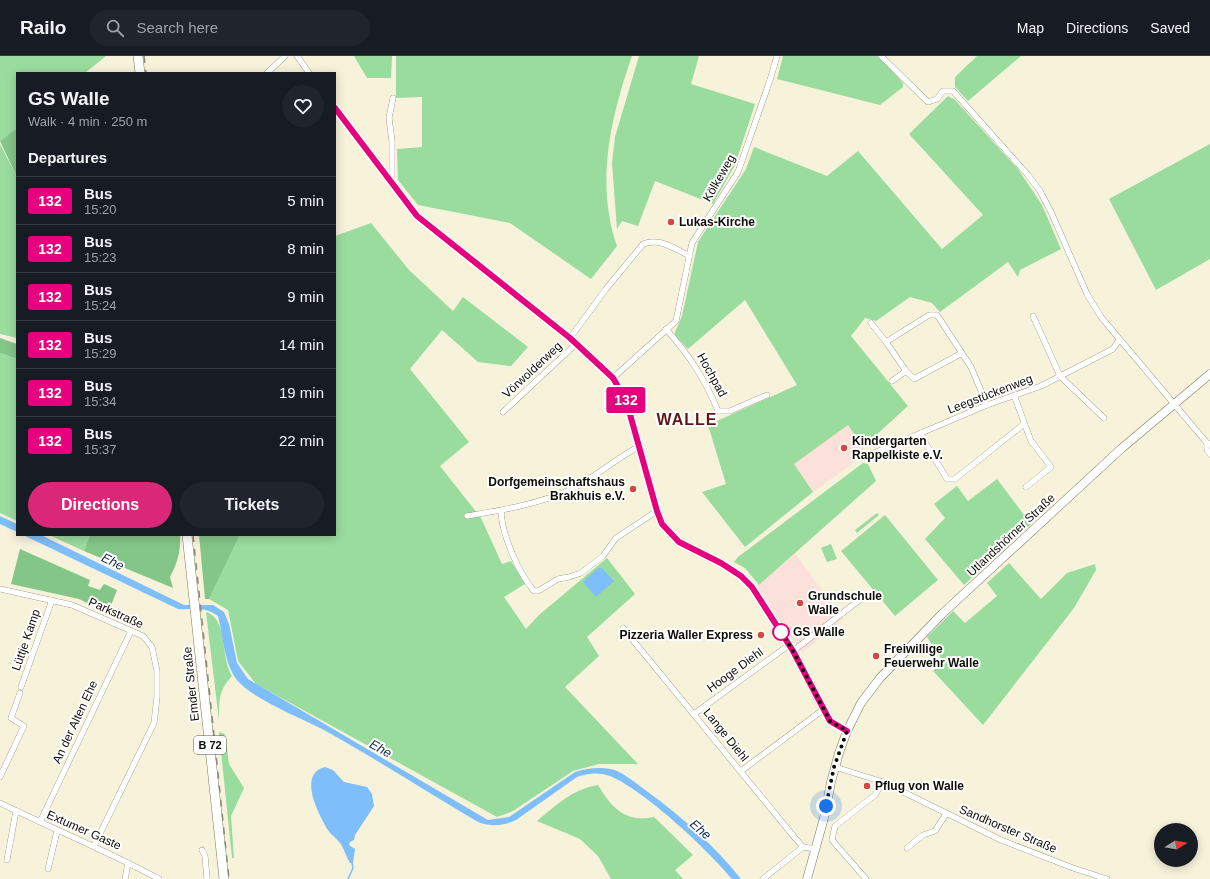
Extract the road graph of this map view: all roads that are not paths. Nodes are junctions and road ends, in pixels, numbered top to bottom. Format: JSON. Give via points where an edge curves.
{"nodes":[{"id":1,"x":138,"y":56,"type":"edge"},
{"id":2,"x":285,"y":56,"type":"edge"},
{"id":3,"x":297,"y":56,"type":"edge"},
{"id":4,"x":777,"y":56,"type":"edge"},
{"id":5,"x":881,"y":56,"type":"edge"},
{"id":6,"x":140,"y":72,"type":"edge"},
{"id":7,"x":268,"y":72,"type":"edge"},
{"id":8,"x":308,"y":72,"type":"edge"},
{"id":9,"x":393,"y":98,"type":"dead end"},
{"id":10,"x":336,"y":111,"type":"edge"},
{"id":11,"x":392,"y":182,"type":"junction"},
{"id":12,"x":690,"y":256,"type":"junction"},
{"id":13,"x":1033,"y":316,"type":"dead end"},
{"id":14,"x":871,"y":322,"type":"dead end"},
{"id":15,"x":666,"y":329,"type":"junction"},
{"id":16,"x":570,"y":338,"type":"junction"},
{"id":17,"x":1119,"y":340,"type":"junction"},
{"id":18,"x":886,"y":342,"type":"junction"},
{"id":19,"x":576,"y":344,"type":"junction"},
{"id":20,"x":962,"y":353,"type":"junction"},
{"id":21,"x":906,"y":371,"type":"junction"},
{"id":22,"x":1210,"y":374,"type":"edge"},
{"id":23,"x":1060,"y":376,"type":"junction"},
{"id":24,"x":613,"y":378,"type":"junction"},
{"id":25,"x":892,"y":381,"type":"dead end"},
{"id":26,"x":767,"y":395,"type":"dead end"},
{"id":27,"x":1014,"y":396,"type":"junction"},
{"id":28,"x":1174,"y":403,"type":"junction"},
{"id":29,"x":987,"y":405,"type":"junction"},
{"id":30,"x":503,"y":412,"type":"dead end"},
{"id":31,"x":1104,"y":418,"type":"dead end"},
{"id":32,"x":1024,"y":424,"type":"junction"},
{"id":33,"x":921,"y":433,"type":"junction"},
{"id":34,"x":1208,"y":444,"type":"edge"},
{"id":35,"x":640,"y":446,"type":"junction"},
{"id":36,"x":1210,"y":454,"type":"edge"},
{"id":37,"x":862,"y":458,"type":"dead end"},
{"id":38,"x":1026,"y":487,"type":"dead end"},
{"id":39,"x":501,"y":510,"type":"junction"},
{"id":40,"x":657,"y":511,"type":"junction"},
{"id":41,"x":467,"y":516,"type":"dead end"},
{"id":42,"x":188,"y":536,"type":"edge"},
{"id":43,"x":0,"y":589,"type":"edge"},
{"id":44,"x":862,"y":598,"type":"dead end"},
{"id":45,"x":52,"y":600,"type":"junction"},
{"id":46,"x":623,"y":628,"type":"dead end"},
{"id":47,"x":131,"y":631,"type":"junction"},
{"id":48,"x":789,"y":645,"type":"junction"},
{"id":49,"x":793,"y":651,"type":"junction"},
{"id":50,"x":824,"y":710,"type":"junction"},
{"id":51,"x":694,"y":714,"type":"junction"},
{"id":52,"x":847,"y":731,"type":"junction"},
{"id":53,"x":834,"y":767,"type":"junction"},
{"id":54,"x":741,"y":771,"type":"junction"},
{"id":55,"x":0,"y":777,"type":"edge"},
{"id":56,"x":882,"y":782,"type":"junction"},
{"id":57,"x":0,"y":803,"type":"edge"},
{"id":58,"x":16,"y":811,"type":"junction"},
{"id":59,"x":946,"y":814,"type":"junction"},
{"id":60,"x":40,"y":822,"type":"junction"},
{"id":61,"x":57,"y":831,"type":"junction"},
{"id":62,"x":94,"y":846,"type":"junction"},
{"id":63,"x":803,"y":847,"type":"junction"},
{"id":64,"x":907,"y":848,"type":"dead end"},
{"id":65,"x":202,"y":850,"type":"dead end"},
{"id":66,"x":816,"y":850,"type":"junction"},
{"id":67,"x":7,"y":860,"type":"dead end"},
{"id":68,"x":128,"y":863,"type":"junction"},
{"id":69,"x":48,"y":869,"type":"dead end"},
{"id":70,"x":125,"y":879,"type":"edge"},
{"id":71,"x":159,"y":879,"type":"edge"},
{"id":72,"x":207,"y":879,"type":"edge"},
{"id":73,"x":224,"y":879,"type":"edge"},
{"id":74,"x":763,"y":879,"type":"edge"},
{"id":75,"x":807,"y":879,"type":"edge"},
{"id":76,"x":866,"y":879,"type":"edge"},
{"id":77,"x":1107,"y":879,"type":"edge"}],
"edges":[{"from":1,"to":6,"type":"main road"},
{"from":2,"to":7,"type":"street"},
{"from":3,"to":8,"type":"street"},
{"from":4,"to":12,"type":"street","name":"Kölkeweg","via":[[738,172],[692,243]]},
{"from":5,"to":17,"type":"street","via":[[928,102],[937,99],[944,91],[953,91],[1028,175],[1051,212],[1087,294]]},
{"from":9,"to":11,"type":"street","via":[[389,118]]},
{"from":10,"to":11,"type":"street"},
{"from":11,"to":16,"type":"street","via":[[417,216]]},
{"from":12,"to":15,"type":"street","name":"Kölkeweg","via":[[676,320]]},
{"from":12,"to":16,"type":"street","via":[[666,244],[652,241],[643,244]]},
{"from":13,"to":23,"type":"street"},
{"from":14,"to":18,"type":"street"},
{"from":15,"to":24,"type":"street","name":"Kölkeweg"},
{"from":15,"to":26,"type":"street","name":"Hochpad","via":[[687,353],[708,387],[718,411],[730,411]]},
{"from":16,"to":19,"type":"street"},
{"from":17,"to":23,"type":"street","name":"Leegstückenweg","via":[[1113,349]]},
{"from":17,"to":28,"type":"street"},
{"from":18,"to":20,"type":"street","via":[[931,314],[940,318]]},
{"from":18,"to":21,"type":"street"},
{"from":19,"to":24,"type":"street"},
{"from":19,"to":30,"type":"street","name":"Vörwolderweg"},
{"from":20,"to":21,"type":"street","via":[[917,378],[913,378]]},
{"from":20,"to":29,"type":"street","via":[[971,367]]},
{"from":21,"to":25,"type":"street"},
{"from":22,"to":28,"type":"street","name":"Utlandshörner Straße"},
{"from":23,"to":27,"type":"street","name":"Leegstückenweg"},
{"from":23,"to":31,"type":"street"},
{"from":24,"to":35,"type":"street","via":[[626,400]]},
{"from":27,"to":29,"type":"street","name":"Leegstückenweg"},
{"from":27,"to":32,"type":"street"},
{"from":28,"to":34,"type":"street"},
{"from":28,"to":52,"type":"street","name":"Utlandshörner Straße","via":[[1104,464],[898,658],[870,690]]},
{"from":29,"to":33,"type":"street","name":"Leegstückenweg"},
{"from":32,"to":33,"type":"street","via":[[955,479],[950,480],[947,479]]},
{"from":32,"to":38,"type":"street","via":[[1030,441],[1051,467]]},
{"from":33,"to":37,"type":"street","name":"Leegstückenweg"},
{"from":34,"to":36,"type":"street","via":[[1207,450]]},
{"from":35,"to":39,"type":"street","via":[[571,489],[524,506]]},
{"from":35,"to":40,"type":"street"},
{"from":39,"to":40,"type":"street","via":[[503,530],[512,556],[534,591],[558,579],[581,573],[603,556],[616,538]]},
{"from":39,"to":41,"type":"street"},
{"from":40,"to":48,"type":"street","via":[[662,524],[679,542],[721,563],[752,587]]},
{"from":42,"to":73,"type":"main road","name":"Emder Straße","number":"B 72"},
{"from":43,"to":45,"type":"street","name":"Parkstraße"},
{"from":44,"to":49,"type":"street"},
{"from":45,"to":47,"type":"street","name":"Parkstraße","via":[[72,605]]},
{"from":45,"to":55,"type":"street","name":"Lüttje Kamp","via":[[11,718],[24,726]]},
{"from":46,"to":51,"type":"street","name":"Lange Diehl"},
{"from":47,"to":60,"type":"street","name":"An der Alten Ehe"},
{"from":47,"to":62,"type":"street","name":"Parkstraße","via":[[143,636],[152,647],[157,671],[154,723]]},
{"from":48,"to":49,"type":"street"},
{"from":48,"to":51,"type":"street","name":"Hooge Diehl"},
{"from":49,"to":50,"type":"street"},
{"from":50,"to":52,"type":"street","via":[[830,721]]},
{"from":50,"to":54,"type":"street"},
{"from":51,"to":54,"type":"street","name":"Lange Diehl"},
{"from":52,"to":53,"type":"street","name":"Utlandshörner Straße"},
{"from":53,"to":56,"type":"street","name":"Sandhorster Straße"},
{"from":53,"to":66,"type":"street","name":"Utlandshörner Straße"},
{"from":54,"to":63,"type":"street","name":"Lange Diehl"},
{"from":56,"to":59,"type":"street","name":"Sandhorster Straße"},
{"from":56,"to":76,"type":"street","via":[[875,795],[835,826],[832,840]]},
{"from":57,"to":58,"type":"street","name":"Extumer Gaste"},
{"from":58,"to":60,"type":"street","name":"Extumer Gaste"},
{"from":58,"to":67,"type":"street"},
{"from":59,"to":64,"type":"street","via":[[935,831],[923,835]]},
{"from":59,"to":77,"type":"street","name":"Sandhorster Straße","via":[[1001,840]]},
{"from":60,"to":61,"type":"street","name":"Extumer Gaste"},
{"from":61,"to":62,"type":"street","name":"Extumer Gaste"},
{"from":61,"to":69,"type":"street"},
{"from":62,"to":68,"type":"street","name":"Extumer Gaste"},
{"from":63,"to":66,"type":"street"},
{"from":63,"to":74,"type":"street"},
{"from":65,"to":72,"type":"street"},
{"from":66,"to":75,"type":"street","name":"Utlandshörner Straße"},
{"from":68,"to":70,"type":"street"},
{"from":68,"to":71,"type":"street","name":"Extumer Gaste"}]}
